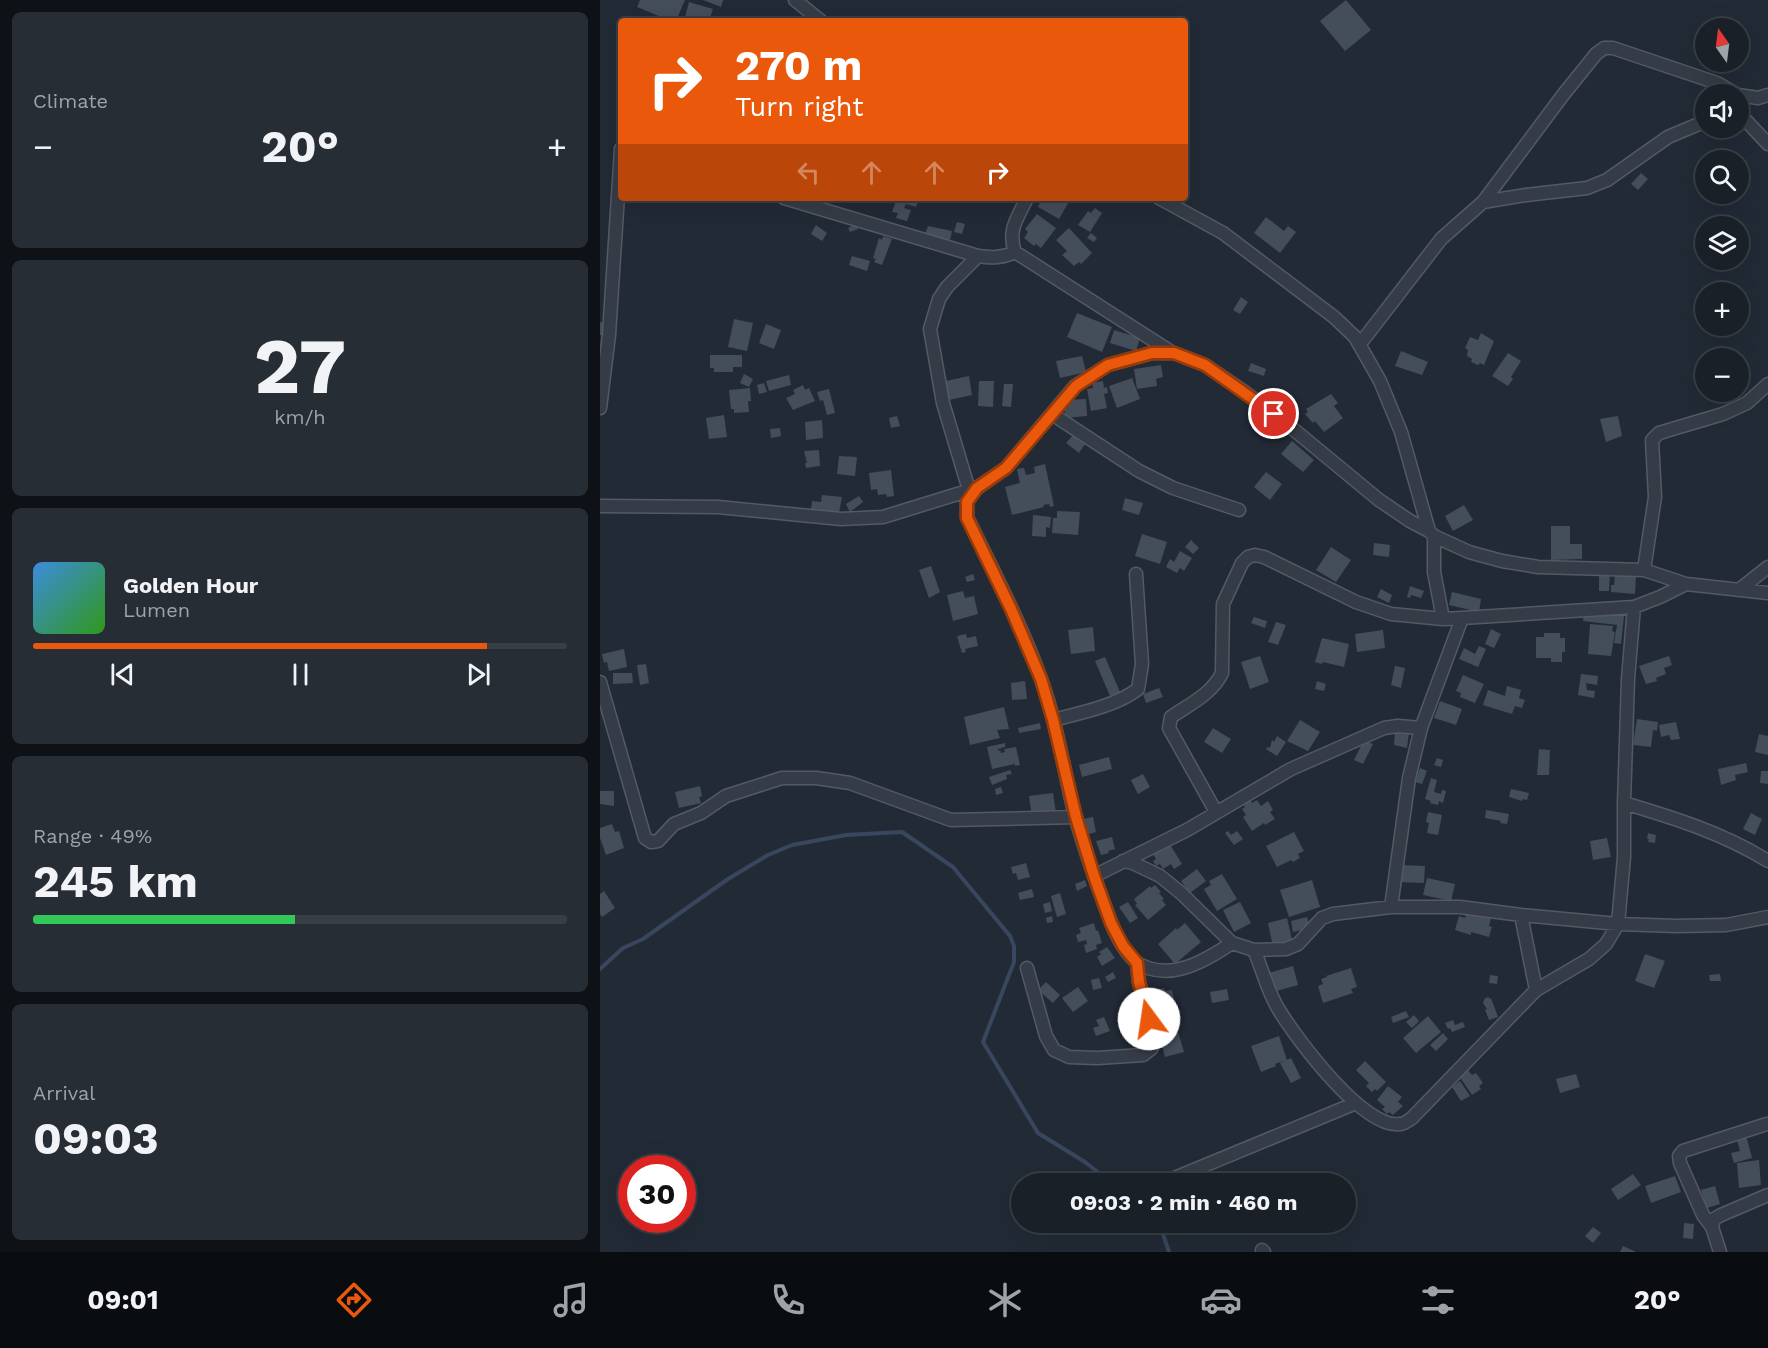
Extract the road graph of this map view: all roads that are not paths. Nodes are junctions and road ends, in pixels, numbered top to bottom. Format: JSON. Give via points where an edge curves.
{"nodes":[{"id":1,"x":795,"y":0,"type":"edge"},
{"id":2,"x":817,"y":18,"type":"edge"},
{"id":3,"x":1719,"y":84,"type":"edge"},
{"id":4,"x":1763,"y":96,"type":"edge"},
{"id":5,"x":1749,"y":102,"type":"edge"},
{"id":6,"x":1749,"y":124,"type":"edge"},
{"id":7,"x":1695,"y":126,"type":"edge"},
{"id":8,"x":1768,"y":144,"type":"edge"},
{"id":9,"x":618,"y":196,"type":"edge"},
{"id":10,"x":794,"y":201,"type":"edge"},
{"id":11,"x":1026,"y":201,"type":"edge"},
{"id":12,"x":1164,"y":201,"type":"edge"},
{"id":13,"x":1483,"y":202,"type":"junction"},
{"id":14,"x":1015,"y":252,"type":"junction"},
{"id":15,"x":978,"y":256,"type":"junction"},
{"id":16,"x":1360,"y":344,"type":"junction"},
{"id":17,"x":1174,"y":353,"type":"junction"},
{"id":18,"x":1768,"y":384,"type":"edge"},
{"id":19,"x":600,"y":408,"type":"edge"},
{"id":20,"x":1052,"y":414,"type":"junction"},
{"id":21,"x":973,"y":489,"type":"junction"},
{"id":22,"x":600,"y":506,"type":"edge"},
{"id":23,"x":1239,"y":510,"type":"dead end"},
{"id":24,"x":1432,"y":534,"type":"junction"},
{"id":25,"x":1768,"y":567,"type":"edge"},
{"id":26,"x":1644,"y":570,"type":"junction"},
{"id":27,"x":1136,"y":573,"type":"dead end"},
{"id":28,"x":1686,"y":585,"type":"junction"},
{"id":29,"x":1739,"y":590,"type":"junction"},
{"id":30,"x":1768,"y":593,"type":"edge"},
{"id":31,"x":1634,"y":607,"type":"junction"},
{"id":32,"x":1462,"y":618,"type":"junction"},
{"id":33,"x":1443,"y":619,"type":"junction"},
{"id":34,"x":600,"y":682,"type":"edge"},
{"id":35,"x":1053,"y":720,"type":"junction"},
{"id":36,"x":1421,"y":728,"type":"junction"},
{"id":37,"x":1624,"y":803,"type":"junction"},
{"id":38,"x":1216,"y":812,"type":"junction"},
{"id":39,"x":1076,"y":817,"type":"junction"},
{"id":40,"x":1123,"y":861,"type":"junction"},
{"id":41,"x":1768,"y":861,"type":"edge"},
{"id":42,"x":1094,"y":876,"type":"junction"},
{"id":43,"x":1391,"y":907,"type":"junction"},
{"id":44,"x":1521,"y":915,"type":"junction"},
{"id":45,"x":1768,"y":917,"type":"edge"},
{"id":46,"x":1618,"y":924,"type":"junction"},
{"id":47,"x":1232,"y":943,"type":"junction"},
{"id":48,"x":1254,"y":950,"type":"junction"},
{"id":49,"x":1137,"y":963,"type":"junction"},
{"id":50,"x":1027,"y":968,"type":"dead end"},
{"id":51,"x":1536,"y":990,"type":"junction"},
{"id":52,"x":1356,"y":1104,"type":"junction"},
{"id":53,"x":1767,"y":1124,"type":"edge"},
{"id":54,"x":1187,"y":1173,"type":"edge"},
{"id":55,"x":1768,"y":1195,"type":"edge"},
{"id":56,"x":1712,"y":1227,"type":"junction"},
{"id":57,"x":1720,"y":1252,"type":"edge"}],
"edges":[{"from":1,"to":2,"type":"street"},
{"from":3,"to":13,"type":"street","via":[[1604,48],[1563,95]]},
{"from":4,"to":5,"type":"street"},
{"from":6,"to":8,"type":"street"},
{"from":7,"to":13,"type":"street","via":[[1668,137],[1607,180],[1587,188]]},
{"from":9,"to":19,"type":"street"},
{"from":10,"to":15,"type":"street"},
{"from":11,"to":14,"type":"street","via":[[1012,231]]},
{"from":12,"to":16,"type":"street","via":[[1223,233],[1334,316]]},
{"from":13,"to":16,"type":"street","via":[[1442,239]]},
{"from":14,"to":15,"type":"street","via":[[994,258]]},
{"from":14,"to":17,"type":"street"},
{"from":15,"to":21,"type":"street","via":[[939,299],[930,329],[943,403]]},
{"from":16,"to":24,"type":"street","via":[[1401,432]]},
{"from":17,"to":20,"type":"street","via":[[1152,353],[1108,365],[1076,386]]},
{"from":17,"to":24,"type":"street","via":[[1205,365],[1246,393],[1379,500]]},
{"from":18,"to":26,"type":"street","via":[[1747,403],[1659,433],[1652,441],[1655,497]]},
{"from":20,"to":21,"type":"street","via":[[1006,468]]},
{"from":20,"to":23,"type":"street","via":[[1139,471],[1173,488]]},
{"from":21,"to":22,"type":"street","via":[[883,517],[841,519],[718,507]]},
{"from":21,"to":35,"type":"street","via":[[967,502],[967,518],[1041,679]]},
{"from":24,"to":26,"type":"street","via":[[1469,552],[1526,565]]},
{"from":24,"to":33,"type":"street"},
{"from":25,"to":29,"type":"street"},
{"from":26,"to":28,"type":"street"},
{"from":27,"to":35,"type":"street","via":[[1142,664],[1138,689],[1130,696]]},
{"from":28,"to":29,"type":"street"},
{"from":28,"to":31,"type":"street"},
{"from":29,"to":30,"type":"street"},
{"from":31,"to":32,"type":"street"},
{"from":31,"to":37,"type":"street"},
{"from":32,"to":33,"type":"street"},
{"from":32,"to":36,"type":"street"},
{"from":33,"to":38,"type":"street","via":[[1391,614],[1356,602],[1264,557],[1248,557],[1223,604],[1222,673],[1208,692],[1171,717],[1169,728]]},
{"from":34,"to":39,"type":"street","via":[[645,838],[651,842],[726,796],[782,778],[850,783],[951,820]]},
{"from":35,"to":39,"type":"street"},
{"from":36,"to":38,"type":"street","via":[[1384,728],[1292,769]]},
{"from":36,"to":43,"type":"street","via":[[1409,778]]},
{"from":37,"to":41,"type":"street","via":[[1707,829]]},
{"from":37,"to":46,"type":"street"},
{"from":38,"to":40,"type":"street"},
{"from":39,"to":42,"type":"street"},
{"from":40,"to":42,"type":"street"},
{"from":40,"to":47,"type":"street","via":[[1160,876]]},
{"from":42,"to":49,"type":"street","via":[[1111,923]]},
{"from":43,"to":44,"type":"street","via":[[1460,908]]},
{"from":43,"to":48,"type":"street","via":[[1333,914],[1322,918],[1292,947]]},
{"from":44,"to":46,"type":"street"},
{"from":44,"to":51,"type":"street"},
{"from":45,"to":46,"type":"street","via":[[1726,925]]},
{"from":46,"to":51,"type":"street","via":[[1606,944],[1589,959]]},
{"from":47,"to":48,"type":"street"},
{"from":47,"to":49,"type":"street","via":[[1175,971]]},
{"from":48,"to":52,"type":"street","via":[[1278,1008],[1322,1069]]},
{"from":49,"to":50,"type":"street","via":[[1154,1038],[1152,1048],[1143,1055],[1098,1058],[1069,1057],[1054,1050],[1046,1036]]},
{"from":51,"to":52,"type":"street","via":[[1412,1118],[1400,1124],[1382,1121]]},
{"from":52,"to":54,"type":"street"},
{"from":53,"to":56,"type":"street","via":[[1683,1151],[1679,1156],[1703,1215]]},
{"from":55,"to":56,"type":"street","via":[[1714,1219]]},
{"from":56,"to":57,"type":"street"}]}
